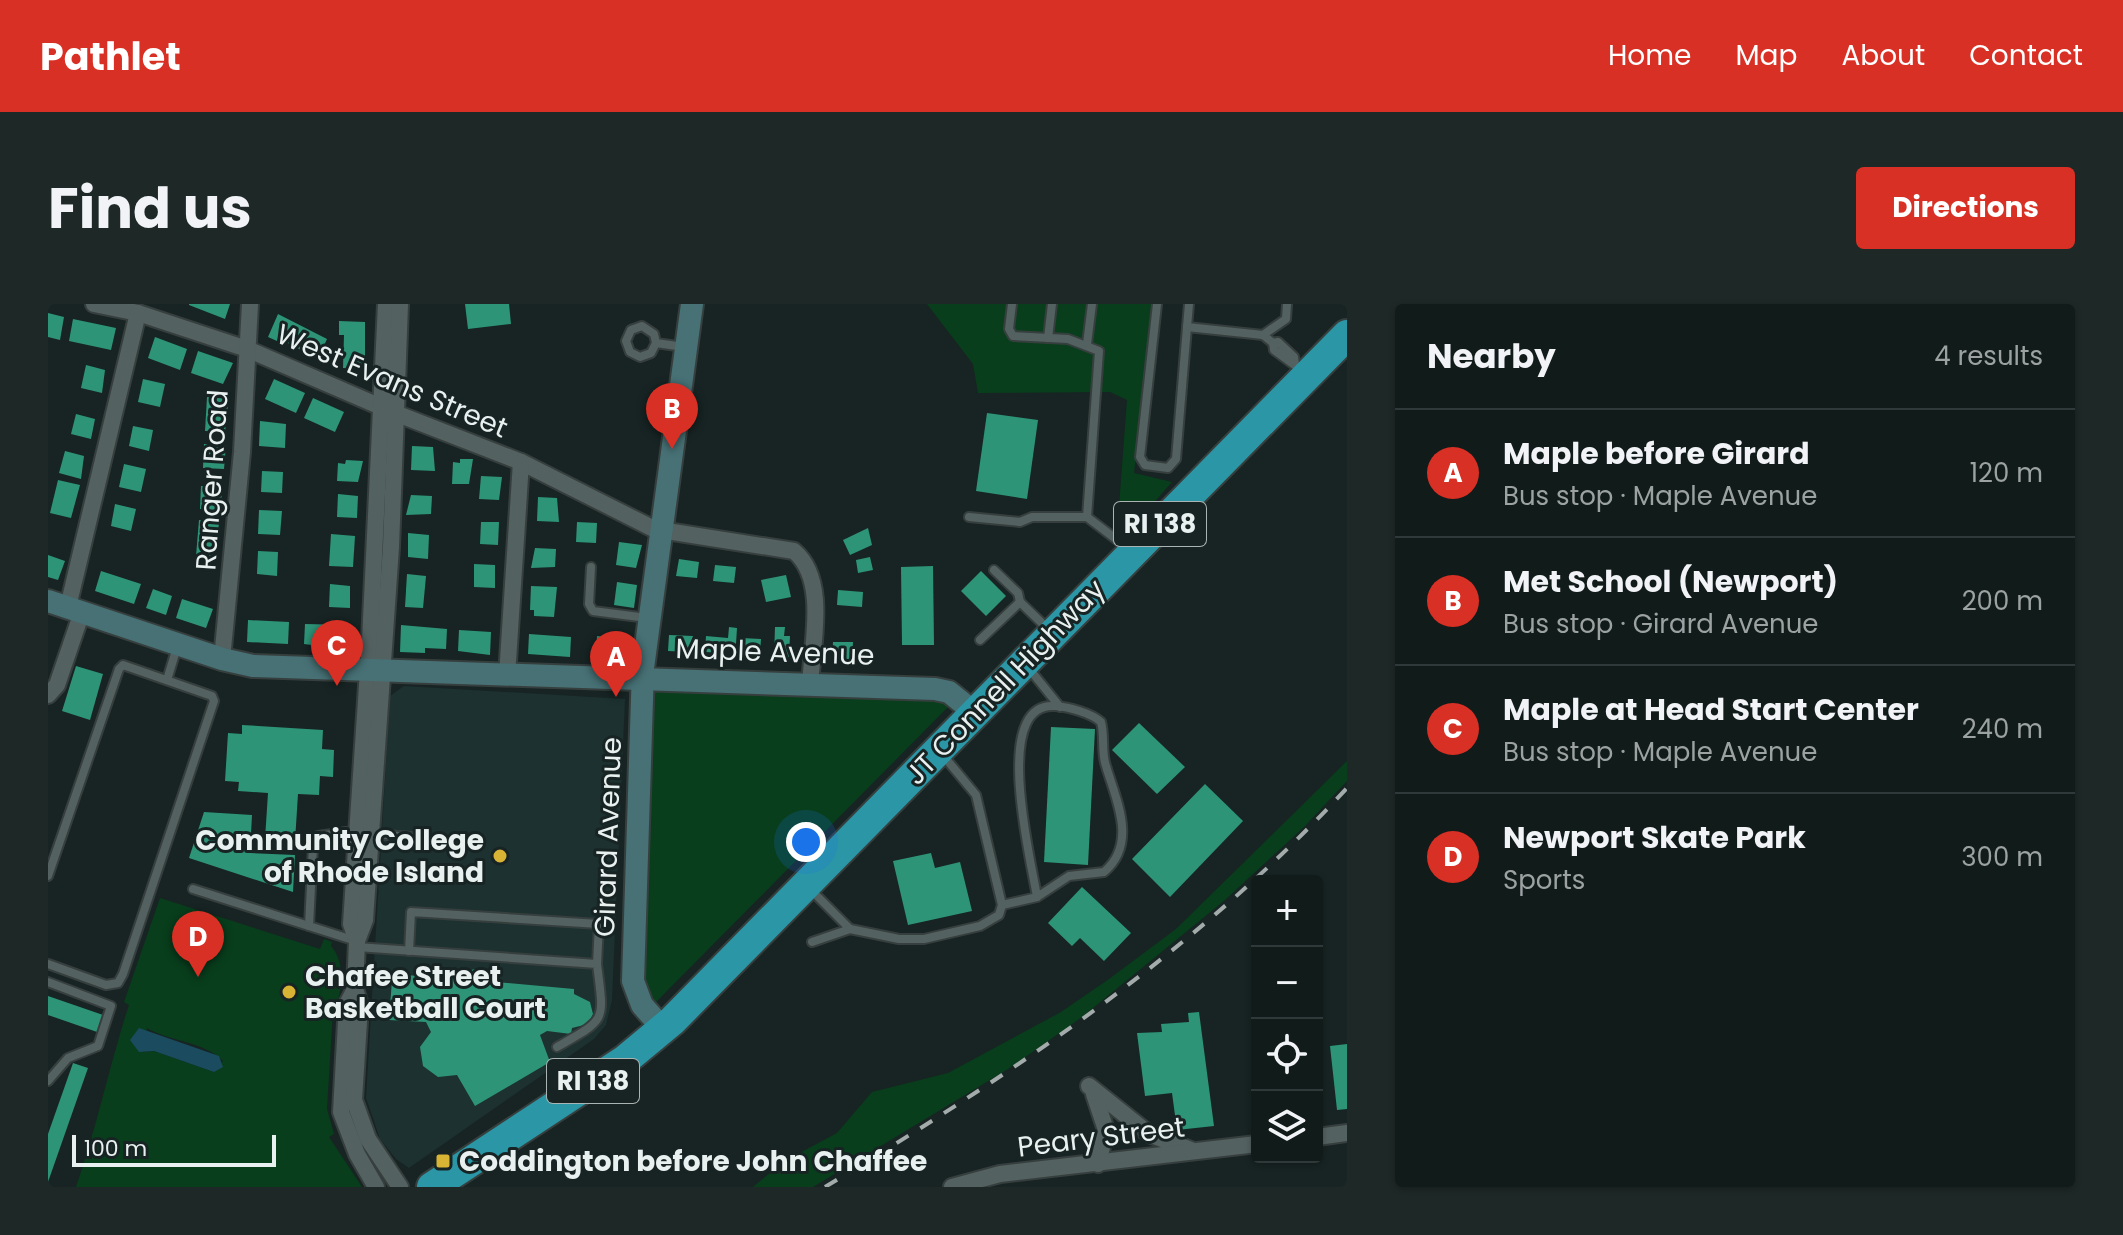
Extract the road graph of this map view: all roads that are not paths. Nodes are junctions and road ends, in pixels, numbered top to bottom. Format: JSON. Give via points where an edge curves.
{"nodes":[{"id":1,"x":94,"y":304,"type":"edge"},
{"id":2,"x":250,"y":304,"type":"edge"},
{"id":3,"x":386,"y":304,"type":"edge"},
{"id":4,"x":400,"y":304,"type":"edge"},
{"id":5,"x":692,"y":304,"type":"edge"},
{"id":6,"x":1012,"y":304,"type":"edge"},
{"id":7,"x":1052,"y":304,"type":"edge"},
{"id":8,"x":1092,"y":304,"type":"edge"},
{"id":9,"x":1157,"y":304,"type":"edge"},
{"id":10,"x":1189,"y":304,"type":"edge"},
{"id":11,"x":1287,"y":304,"type":"edge"},
{"id":12,"x":138,"y":313,"type":"junction"},
{"id":13,"x":1187,"y":327,"type":"junction"},
{"id":14,"x":1263,"y":335,"type":"junction"},
{"id":15,"x":1347,"y":335,"type":"edge"},
{"id":16,"x":1048,"y":338,"type":"junction"},
{"id":17,"x":656,"y":343,"type":"dead end"},
{"id":18,"x":1087,"y":344,"type":"junction"},
{"id":19,"x":686,"y":347,"type":"junction"},
{"id":20,"x":247,"y":349,"type":"junction"},
{"id":21,"x":1301,"y":369,"type":"junction"},
{"id":22,"x":389,"y":410,"type":"junction"},
{"id":23,"x":521,"y":462,"type":"junction"},
{"id":24,"x":969,"y":517,"type":"dead end"},
{"id":25,"x":1087,"y":517,"type":"junction"},
{"id":26,"x":660,"y":531,"type":"junction"},
{"id":27,"x":1133,"y":552,"type":"junction"},
{"id":28,"x":591,"y":567,"type":"dead end"},
{"id":29,"x":994,"y":570,"type":"dead end"},
{"id":30,"x":1020,"y":602,"type":"junction"},
{"id":31,"x":66,"y":607,"type":"edge"},
{"id":32,"x":649,"y":619,"type":"junction"},
{"id":33,"x":1053,"y":633,"type":"junction"},
{"id":34,"x":980,"y":640,"type":"dead end"},
{"id":35,"x":178,"y":645,"type":"junction"},
{"id":36,"x":222,"y":659,"type":"junction"},
{"id":37,"x":1024,"y":663,"type":"junction"},
{"id":38,"x":375,"y":671,"type":"junction"},
{"id":39,"x":507,"y":676,"type":"junction"},
{"id":40,"x":643,"y":679,"type":"junction"},
{"id":41,"x":167,"y":680,"type":"junction"},
{"id":42,"x":810,"y":685,"type":"junction"},
{"id":43,"x":48,"y":695,"type":"edge"},
{"id":44,"x":1060,"y":707,"type":"junction"},
{"id":45,"x":975,"y":713,"type":"junction"},
{"id":46,"x":938,"y":750,"type":"junction"},
{"id":47,"x":364,"y":834,"type":"junction"},
{"id":48,"x":412,"y":837,"type":"dead end"},
{"id":49,"x":48,"y":876,"type":"edge"},
{"id":50,"x":805,"y":885,"type":"junction"},
{"id":51,"x":193,"y":889,"type":"dead end"},
{"id":52,"x":1037,"y":897,"type":"junction"},
{"id":53,"x":1002,"y":905,"type":"junction"},
{"id":54,"x":309,"y":926,"type":"junction"},
{"id":55,"x":850,"y":929,"type":"junction"},
{"id":56,"x":812,"y":942,"type":"dead end"},
{"id":57,"x":357,"y":944,"type":"junction"},
{"id":58,"x":409,"y":951,"type":"junction"},
{"id":59,"x":48,"y":964,"type":"edge"},
{"id":60,"x":597,"y":964,"type":"junction"},
{"id":61,"x":48,"y":982,"type":"edge"},
{"id":62,"x":355,"y":989,"type":"junction"},
{"id":63,"x":663,"y":1029,"type":"junction"},
{"id":64,"x":557,"y":1047,"type":"dead end"},
{"id":65,"x":48,"y":1081,"type":"edge"},
{"id":66,"x":1346,"y":1133,"type":"edge"},
{"id":67,"x":1323,"y":1136,"type":"edge"},
{"id":68,"x":1347,"y":1141,"type":"edge"},
{"id":69,"x":1251,"y":1145,"type":"edge"},
{"id":70,"x":1203,"y":1151,"type":"junction"},
{"id":71,"x":1098,"y":1164,"type":"junction"},
{"id":72,"x":376,"y":1187,"type":"edge"},
{"id":73,"x":400,"y":1187,"type":"edge"},
{"id":74,"x":432,"y":1187,"type":"edge"},
{"id":75,"x":952,"y":1187,"type":"edge"}],
"edges":[{"from":1,"to":12,"type":"street","name":"West Evans Street"},
{"from":2,"to":20,"type":"street","name":"Ranger Road"},
{"from":3,"to":22,"type":"street"},
{"from":4,"to":22,"type":"street"},
{"from":5,"to":19,"type":"street","name":"Girard Avenue"},
{"from":6,"to":16,"type":"lane","via":[[1013,336]]},
{"from":7,"to":16,"type":"lane"},
{"from":8,"to":18,"type":"lane"},
{"from":9,"to":13,"type":"lane","via":[[1140,457],[1145,465],[1168,468],[1176,459]]},
{"from":10,"to":13,"type":"lane"},
{"from":11,"to":14,"type":"lane","via":[[1286,319]]},
{"from":12,"to":20,"type":"street","name":"West Evans Street"},
{"from":12,"to":31,"type":"street"},
{"from":13,"to":14,"type":"lane"},
{"from":14,"to":21,"type":"lane","via":[[1278,342]]},
{"from":15,"to":21,"type":"highway","name":"JT Connell Highway","number":"RI 138"},
{"from":16,"to":18,"type":"lane"},
{"from":17,"to":19,"type":"lane"},
{"from":18,"to":25,"type":"lane","via":[[1099,351]]},
{"from":19,"to":26,"type":"street","name":"Girard Avenue"},
{"from":20,"to":22,"type":"street","name":"West Evans Street"},
{"from":20,"to":36,"type":"street","name":"Ranger Road"},
{"from":21,"to":27,"type":"highway","name":"JT Connell Highway","number":"RI 138"},
{"from":22,"to":23,"type":"street","name":"West Evans Street"},
{"from":22,"to":38,"type":"street"},
{"from":23,"to":26,"type":"street","name":"West Evans Street"},
{"from":23,"to":39,"type":"street"},
{"from":24,"to":25,"type":"lane","via":[[1020,522],[1045,516]]},
{"from":25,"to":27,"type":"lane"},
{"from":26,"to":32,"type":"street","name":"Girard Avenue"},
{"from":26,"to":42,"type":"street","name":"West Evans Street","via":[[784,546],[803,558],[814,591]]},
{"from":27,"to":33,"type":"highway","name":"JT Connell Highway","number":"RI 138"},
{"from":28,"to":32,"type":"lane","via":[[593,611]]},
{"from":29,"to":30,"type":"lane","via":[[1018,593]]},
{"from":30,"to":33,"type":"lane"},
{"from":30,"to":34,"type":"lane"},
{"from":31,"to":35,"type":"street","name":"Maple Avenue"},
{"from":31,"to":43,"type":"street","via":[[57,685]]},
{"from":32,"to":40,"type":"street","name":"Girard Avenue"},
{"from":33,"to":37,"type":"highway","name":"JT Connell Highway","number":"RI 138"},
{"from":35,"to":36,"type":"street","name":"Maple Avenue"},
{"from":35,"to":41,"type":"lane"},
{"from":36,"to":38,"type":"street","name":"Maple Avenue","via":[[264,667]]},
{"from":37,"to":44,"type":"lane"},
{"from":37,"to":45,"type":"highway","name":"JT Connell Highway","number":"RI 138"},
{"from":38,"to":39,"type":"street","name":"Maple Avenue"},
{"from":38,"to":47,"type":"street"},
{"from":39,"to":40,"type":"street","name":"Maple Avenue"},
{"from":40,"to":42,"type":"street","name":"Maple Avenue"},
{"from":40,"to":63,"type":"street","name":"Girard Avenue","via":[[633,981],[639,1000]]},
{"from":41,"to":49,"type":"lane","via":[[123,665],[119,669]]},
{"from":41,"to":59,"type":"lane","via":[[201,689],[214,701],[123,974],[118,983],[106,985]]},
{"from":42,"to":45,"type":"street","name":"Maple Avenue","via":[[939,689]]},
{"from":44,"to":52,"type":"lane","via":[[1047,706],[1032,716],[1017,760]]},
{"from":44,"to":52,"type":"lane","via":[[1101,722],[1105,765],[1122,809],[1119,854],[1104,872],[1069,876]]},
{"from":45,"to":46,"type":"highway","name":"JT Connell Highway","number":"RI 138"},
{"from":46,"to":50,"type":"highway","name":"JT Connell Highway","number":"RI 138"},
{"from":46,"to":53,"type":"lane","via":[[976,795]]},
{"from":47,"to":48,"type":"lane"},
{"from":47,"to":54,"type":"lane","via":[[331,832],[316,839]]},
{"from":47,"to":57,"type":"street","via":[[351,924]]},
{"from":50,"to":55,"type":"lane"},
{"from":50,"to":63,"type":"highway","number":"RI 138"},
{"from":51,"to":54,"type":"lane"},
{"from":52,"to":53,"type":"lane"},
{"from":53,"to":55,"type":"lane","via":[[993,921],[924,939]]},
{"from":54,"to":57,"type":"lane"},
{"from":55,"to":56,"type":"lane"},
{"from":57,"to":58,"type":"lane"},
{"from":57,"to":62,"type":"street"},
{"from":58,"to":60,"type":"lane"},
{"from":58,"to":60,"type":"lane","via":[[411,912],[599,924]]},
{"from":60,"to":64,"type":"lane","via":[[599,1019],[589,1031]]},
{"from":61,"to":65,"type":"lane","via":[[111,1006],[98,1046],[68,1058]]},
{"from":62,"to":72,"type":"street","via":[[347,1004],[340,1107]]},
{"from":62,"to":73,"type":"street","via":[[360,1005],[355,1106],[371,1144]]},
{"from":63,"to":74,"type":"highway","number":"RI 138","via":[[609,1071]]},
{"from":66,"to":67,"type":"street"},
{"from":66,"to":68,"type":"street"},
{"from":69,"to":70,"type":"street","name":"Peary Street"},
{"from":70,"to":71,"type":"street","name":"Peary Street"},
{"from":70,"to":71,"type":"street","via":[[1173,1146],[1149,1134],[1089,1086],[1106,1130]]},
{"from":71,"to":75,"type":"street","name":"Peary Street","via":[[1000,1174]]}]}
